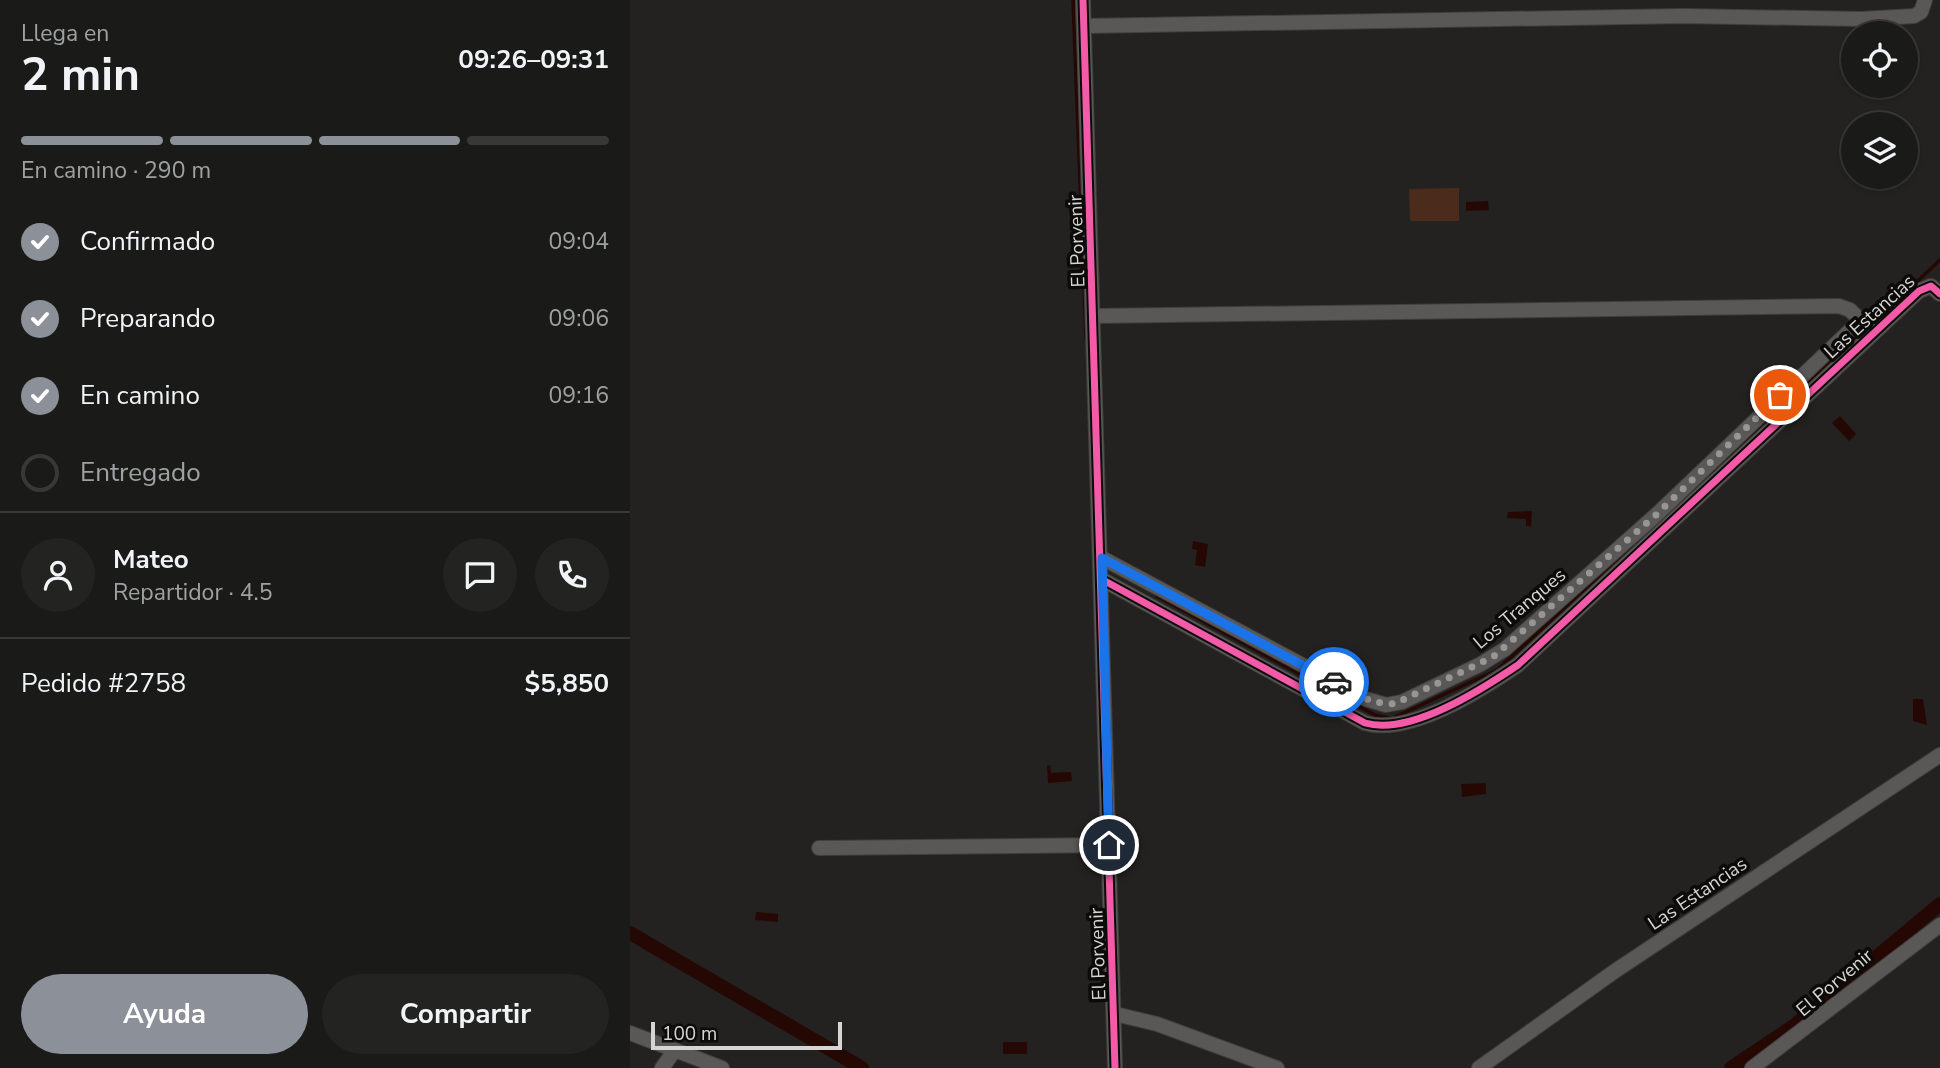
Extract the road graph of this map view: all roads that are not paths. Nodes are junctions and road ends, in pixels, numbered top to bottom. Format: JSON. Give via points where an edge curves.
{"nodes":[{"id":1,"x":1083,"y":0,"type":"edge"},
{"id":2,"x":1925,"y":0,"type":"edge"},
{"id":3,"x":1084,"y":26,"type":"junction"},
{"id":4,"x":1940,"y":294,"type":"edge"},
{"id":5,"x":1095,"y":316,"type":"junction"},
{"id":6,"x":1861,"y":320,"type":"junction"},
{"id":7,"x":1874,"y":336,"type":"junction"},
{"id":8,"x":1102,"y":558,"type":"junction"},
{"id":9,"x":1102,"y":580,"type":"junction"},
{"id":10,"x":1535,"y":623,"type":"junction"},
{"id":11,"x":1547,"y":637,"type":"junction"},
{"id":12,"x":1940,"y":755,"type":"edge"},
{"id":13,"x":1109,"y":845,"type":"junction"},
{"id":14,"x":819,"y":848,"type":"dead end"},
{"id":15,"x":1940,"y":925,"type":"edge"},
{"id":16,"x":1115,"y":1014,"type":"junction"},
{"id":17,"x":630,"y":1033,"type":"edge"},
{"id":18,"x":675,"y":1050,"type":"junction"},
{"id":19,"x":663,"y":1068,"type":"edge"},
{"id":20,"x":722,"y":1068,"type":"edge"},
{"id":21,"x":1115,"y":1068,"type":"edge"},
{"id":22,"x":1277,"y":1068,"type":"edge"},
{"id":23,"x":1479,"y":1068,"type":"edge"},
{"id":24,"x":1752,"y":1068,"type":"edge"}],
"edges":[{"from":1,"to":3,"type":"street","name":"El Porvenir"},
{"from":2,"to":3,"type":"street","via":[[1921,12],[1914,16],[1861,19],[1683,16]]},
{"from":3,"to":5,"type":"street","name":"El Porvenir"},
{"from":4,"to":7,"type":"street","name":"Las Estancias","via":[[1934,287],[1924,288]]},
{"from":5,"to":6,"type":"street","via":[[1839,306]]},
{"from":5,"to":8,"type":"street","name":"El Porvenir"},
{"from":6,"to":7,"type":"street"},
{"from":6,"to":10,"type":"street","name":"Los Tranques"},
{"from":7,"to":11,"type":"street","name":"Las Estancias"},
{"from":8,"to":9,"type":"street","name":"El Porvenir"},
{"from":8,"to":10,"type":"street","name":"Los Tranques","via":[[1379,704],[1402,702],[1481,664]]},
{"from":9,"to":11,"type":"street","name":"Las Estancias","via":[[1356,718],[1383,727],[1406,723],[1483,687],[1518,665]]},
{"from":9,"to":13,"type":"street","name":"El Porvenir"},
{"from":10,"to":11,"type":"street"},
{"from":12,"to":23,"type":"street","name":"Las Estancias","via":[[1605,978]]},
{"from":13,"to":14,"type":"street"},
{"from":13,"to":16,"type":"street","name":"El Porvenir"},
{"from":15,"to":24,"type":"street","name":"El Porvenir"},
{"from":16,"to":21,"type":"street","name":"El Porvenir"},
{"from":16,"to":22,"type":"street","via":[[1157,1024]]},
{"from":17,"to":18,"type":"street"},
{"from":18,"to":19,"type":"street"},
{"from":18,"to":20,"type":"street"}]}
